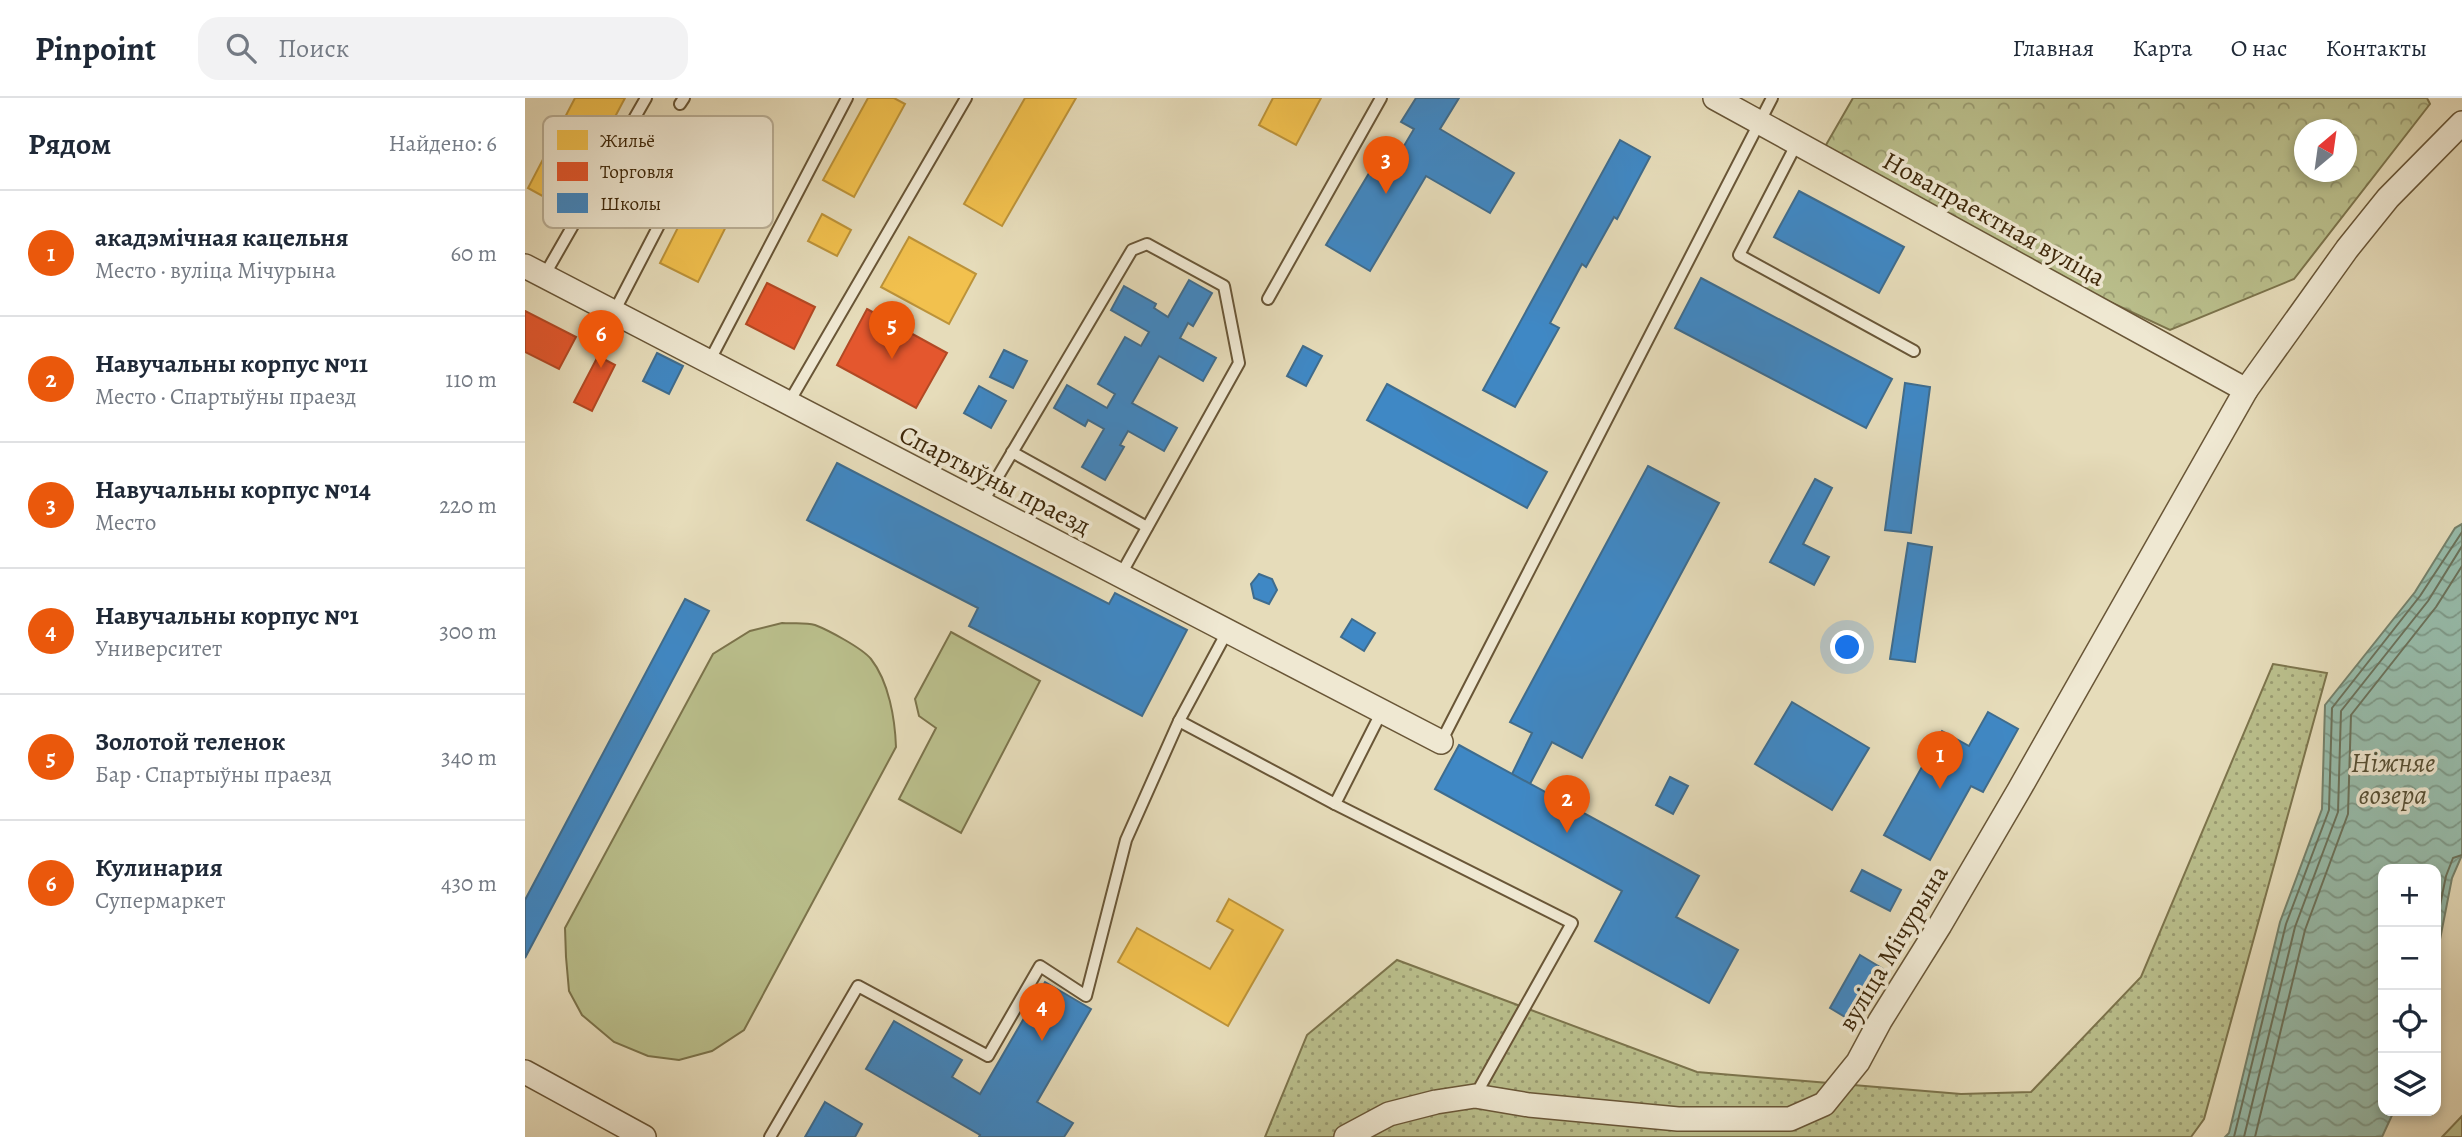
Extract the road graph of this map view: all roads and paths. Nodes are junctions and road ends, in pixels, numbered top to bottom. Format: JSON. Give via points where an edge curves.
{"nodes":[{"id":1,"x":646,"y":98,"type":"edge"},
{"id":2,"x":847,"y":98,"type":"edge"},
{"id":3,"x":966,"y":98,"type":"edge"},
{"id":4,"x":1381,"y":98,"type":"edge"},
{"id":5,"x":1715,"y":98,"type":"edge"},
{"id":6,"x":1772,"y":98,"type":"edge"},
{"id":7,"x":634,"y":116,"type":"edge"},
{"id":8,"x":1760,"y":122,"type":"junction"},
{"id":9,"x":2462,"y":123,"type":"edge"},
{"id":10,"x":1797,"y":143,"type":"junction"},
{"id":11,"x":562,"y":228,"type":"edge"},
{"id":12,"x":658,"y":228,"type":"edge"},
{"id":13,"x":534,"y":271,"type":"edge"},
{"id":14,"x":1268,"y":299,"type":"dead end"},
{"id":15,"x":614,"y":313,"type":"junction"},
{"id":16,"x":1914,"y":351,"type":"dead end"},
{"id":17,"x":709,"y":362,"type":"junction"},
{"id":18,"x":2246,"y":390,"type":"junction"},
{"id":19,"x":788,"y":404,"type":"junction"},
{"id":20,"x":1012,"y":452,"type":"junction"},
{"id":21,"x":981,"y":505,"type":"junction"},
{"id":22,"x":1147,"y":527,"type":"junction"},
{"id":23,"x":1120,"y":576,"type":"junction"},
{"id":24,"x":1228,"y":630,"type":"junction"},
{"id":25,"x":1382,"y":712,"type":"junction"},
{"id":26,"x":1179,"y":721,"type":"junction"},
{"id":27,"x":1441,"y":742,"type":"joint"},
{"id":28,"x":1335,"y":804,"type":"junction"},
{"id":29,"x":525,"y":1072,"type":"edge"},
{"id":30,"x":1475,"y":1096,"type":"junction"},
{"id":31,"x":644,"y":1137,"type":"edge"},
{"id":32,"x":770,"y":1137,"type":"edge"},
{"id":33,"x":1346,"y":1137,"type":"edge"}],
"edges":[{"from":1,"to":7,"type":"lane"},
{"from":2,"to":17,"type":"lane"},
{"from":3,"to":19,"type":"lane"},
{"from":4,"to":14,"type":"lane"},
{"from":5,"to":8,"type":"street","name":"Новапраектная вуліца"},
{"from":6,"to":8,"type":"lane"},
{"from":8,"to":10,"type":"street","name":"Новапраектная вуліца"},
{"from":8,"to":27,"type":"lane"},
{"from":9,"to":18,"type":"street","name":"вуліца Мічурына","via":[[2388,198]]},
{"from":10,"to":16,"type":"lane","via":[[1739,255]]},
{"from":10,"to":18,"type":"street","name":"Новапраектная вуліца"},
{"from":11,"to":13,"type":"lane"},
{"from":12,"to":15,"type":"lane"},
{"from":13,"to":15,"type":"street","name":"Спартыўны праезд"},
{"from":15,"to":17,"type":"street","name":"Спартыўны праезд"},
{"from":17,"to":19,"type":"street","name":"Спартыўны праезд"},
{"from":18,"to":30,"type":"street","name":"вуліца Мічурына","via":[[1946,914],[1858,1062],[1824,1104],[1790,1119],[1678,1119]]},
{"from":19,"to":21,"type":"street","name":"Спартыўны праезд"},
{"from":20,"to":21,"type":"lane"},
{"from":20,"to":22,"type":"lane"},
{"from":20,"to":22,"type":"lane","via":[[1132,250],[1147,244],[1224,286],[1240,363]]},
{"from":21,"to":23,"type":"street","name":"Спартыўны праезд"},
{"from":22,"to":23,"type":"lane"},
{"from":23,"to":24,"type":"street","name":"Спартыўны праезд"},
{"from":24,"to":25,"type":"street","name":"Спартыўны праезд"},
{"from":24,"to":26,"type":"lane"},
{"from":25,"to":27,"type":"street","name":"Спартыўны праезд"},
{"from":25,"to":28,"type":"lane"},
{"from":26,"to":28,"type":"lane"},
{"from":26,"to":32,"type":"lane","via":[[1126,840],[1086,996],[1040,966],[988,1056],[858,986]]},
{"from":28,"to":30,"type":"lane","via":[[1572,923]]},
{"from":29,"to":31,"type":"street"},
{"from":30,"to":33,"type":"street","name":"вуліца Мічурына","via":[[1389,1114]]}]}
